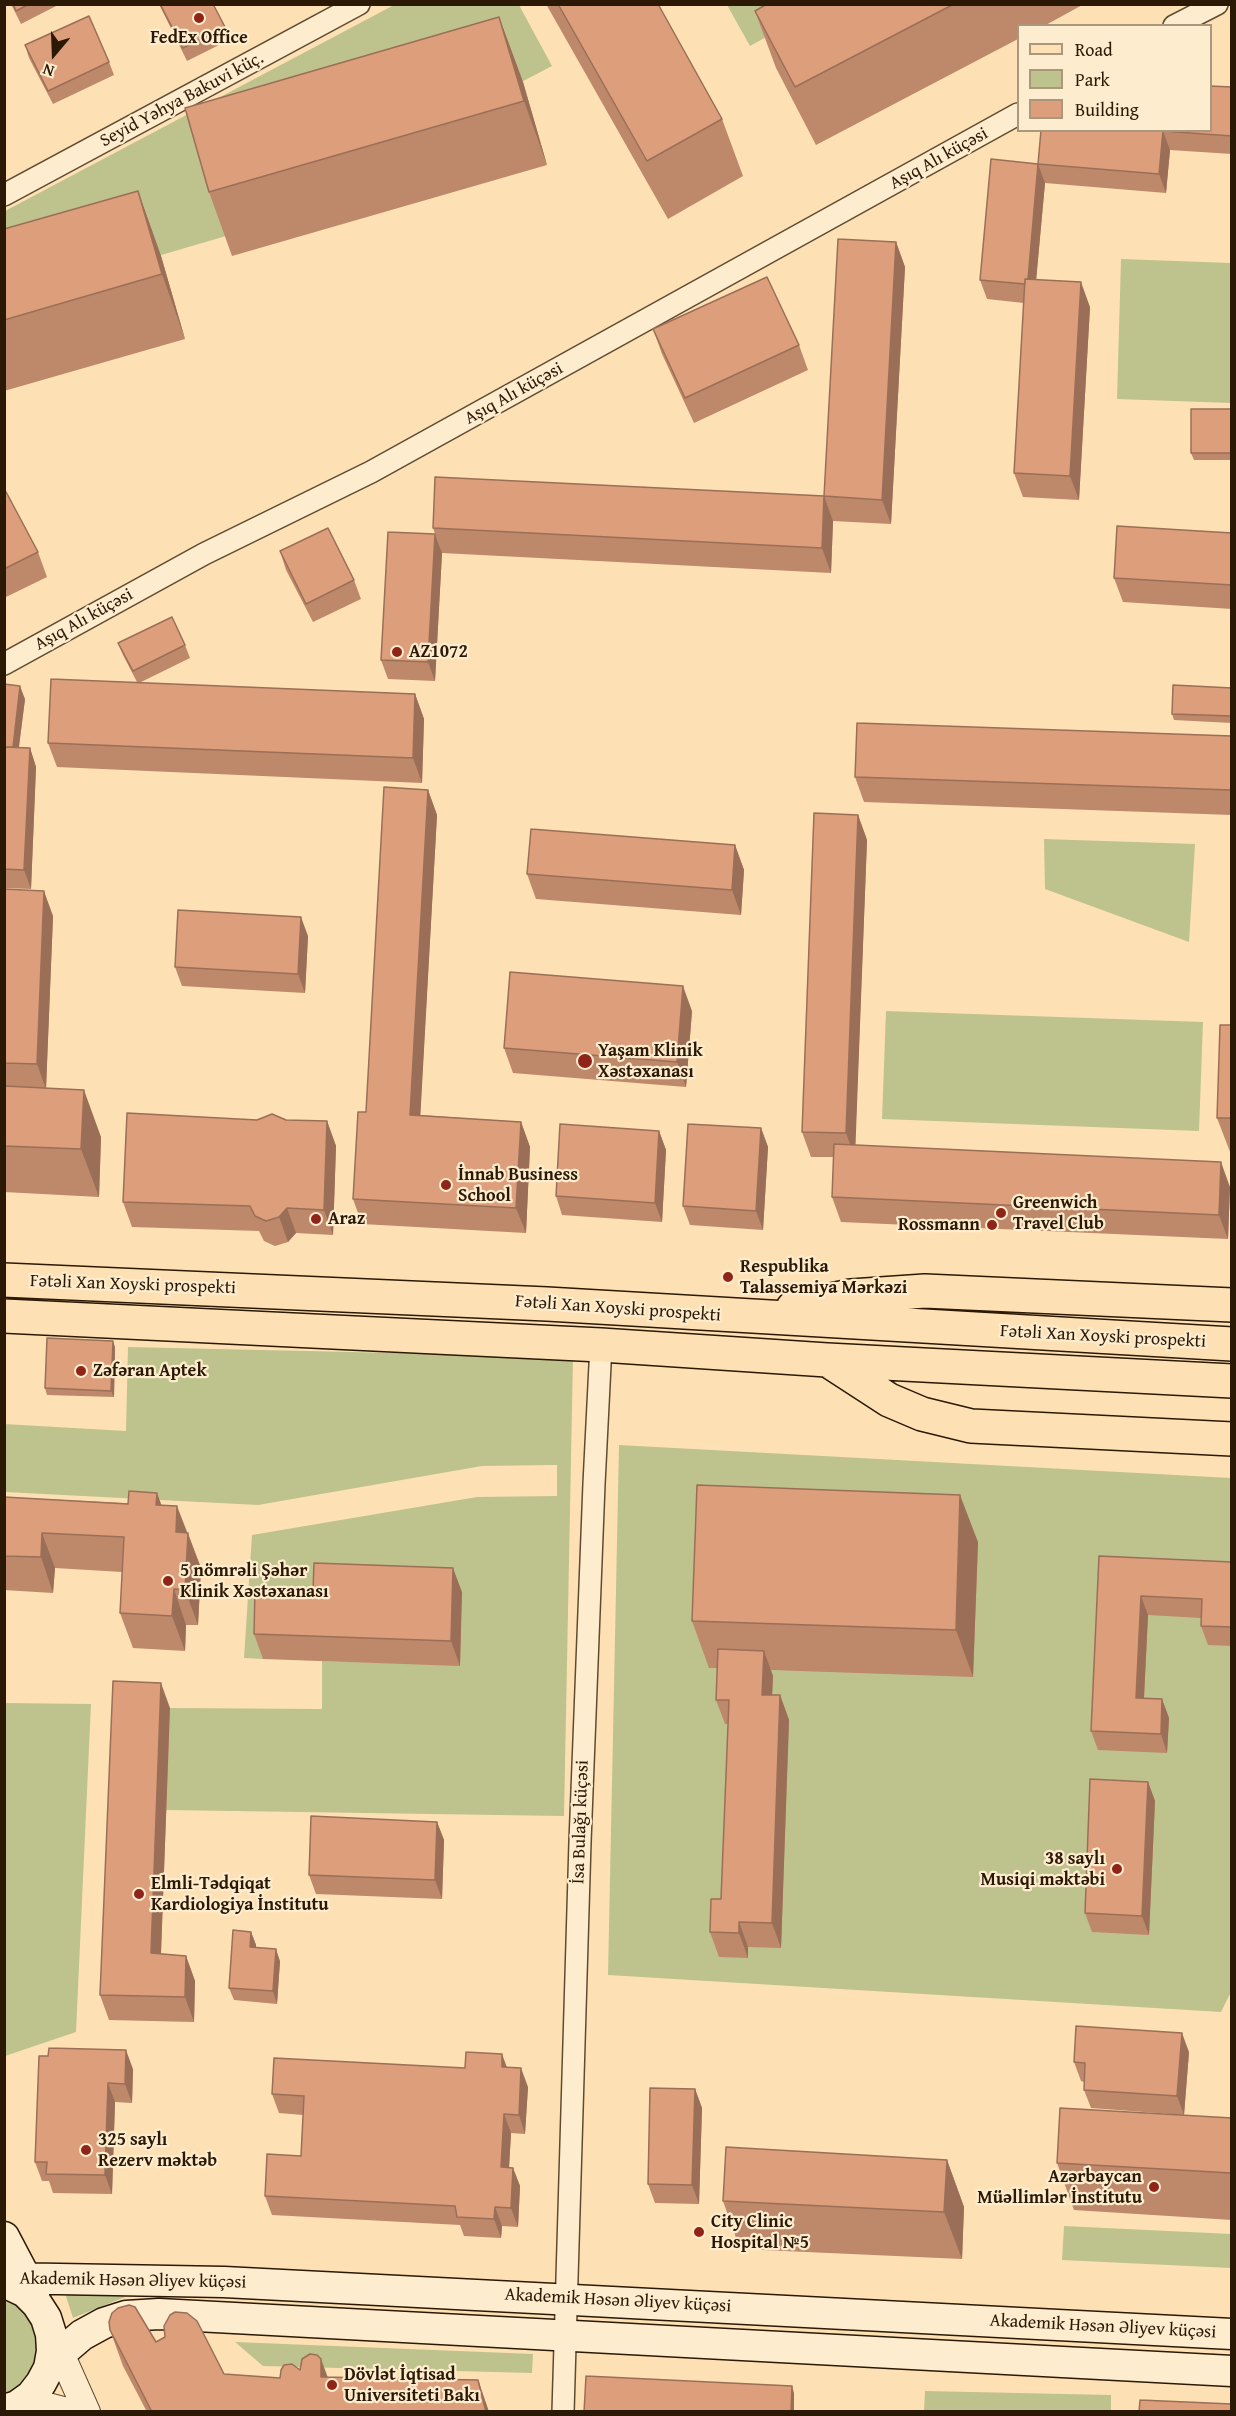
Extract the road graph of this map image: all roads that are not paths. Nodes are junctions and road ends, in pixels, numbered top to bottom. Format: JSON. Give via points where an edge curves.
{"nodes":[{"id":1,"x":359,"y":4,"type":"edge"},
{"id":2,"x":1217,"y":4,"type":"edge"},
{"id":3,"x":1178,"y":24,"type":"edge"},
{"id":4,"x":1017,"y":115,"type":"edge"},
{"id":5,"x":4,"y":195,"type":"edge"},
{"id":6,"x":4,"y":664,"type":"edge"},
{"id":7,"x":4,"y":1280,"type":"edge"},
{"id":8,"x":1232,"y":1305,"type":"edge"},
{"id":9,"x":4,"y":1316,"type":"edge"},
{"id":10,"x":747,"y":1317,"type":"junction"},
{"id":11,"x":1232,"y":1344,"type":"edge"},
{"id":12,"x":602,"y":1345,"type":"junction"},
{"id":13,"x":827,"y":1360,"type":"junction"},
{"id":14,"x":1232,"y":1381,"type":"edge"},
{"id":15,"x":1232,"y":1439,"type":"edge"},
{"id":16,"x":4,"y":2237,"type":"edge"},
{"id":17,"x":12,"y":2279,"type":"edge"},
{"id":18,"x":566,"y":2299,"type":"junction"},
{"id":19,"x":1232,"y":2334,"type":"edge"},
{"id":20,"x":565,"y":2335,"type":"junction"},
{"id":21,"x":55,"y":2361,"type":"junction"},
{"id":22,"x":1232,"y":2371,"type":"edge"},
{"id":23,"x":23,"y":2408,"type":"edge"},
{"id":24,"x":71,"y":2412,"type":"edge"},
{"id":25,"x":87,"y":2412,"type":"edge"},
{"id":26,"x":563,"y":2412,"type":"edge"}],
"edges":[{"from":1,"to":5,"type":"street","name":"Seyid Yəhya Bakuvi küç."},
{"from":2,"to":3,"type":"street"},
{"from":4,"to":6,"type":"street","name":"Aşıq Alı küçəsi","via":[[371,472],[204,554]]},
{"from":7,"to":10,"type":"main road","name":"Fətəli Xan Xoyski prospekti","via":[[536,1303]]},
{"from":8,"to":10,"type":"main road","via":[[925,1291],[851,1296]]},
{"from":9,"to":12,"type":"main road","name":"Fətəli Xan Xoyski prospekti"},
{"from":10,"to":11,"type":"main road","name":"Fətəli Xan Xoyski prospekti"},
{"from":12,"to":13,"type":"main road","name":"Fətəli Xan Xoyski prospekti"},
{"from":12,"to":18,"type":"street","name":"İsa Bulağı küçəsi","via":[[586,1687]]},
{"from":13,"to":14,"type":"main road","name":"Fətəli Xan Xoyski prospekti"},
{"from":13,"to":15,"type":"main road","via":[[889,1400],[922,1414],[971,1426]]},
{"from":16,"to":17,"type":"main road"},
{"from":17,"to":18,"type":"main road","name":"Akademik Həsən Əliyev küçəsi","via":[[236,2283]]},
{"from":17,"to":21,"type":"main road","via":[[46,2318]]},
{"from":18,"to":19,"type":"main road","name":"Akademik Həsən Əliyev küçəsi"},
{"from":18,"to":20,"type":"street","name":"İsa Bulağı küçəsi"},
{"from":20,"to":21,"type":"main road","name":"Akademik Həsən Əliyev küçəsi","via":[[159,2314],[126,2316],[104,2323],[82,2335]]},
{"from":20,"to":22,"type":"main road","name":"Akademik Həsən Əliyev küçəsi"},
{"from":20,"to":26,"type":"street"},
{"from":21,"to":23,"type":"main road"},
{"from":21,"to":25,"type":"street"},
{"from":23,"to":24,"type":"street"}]}
